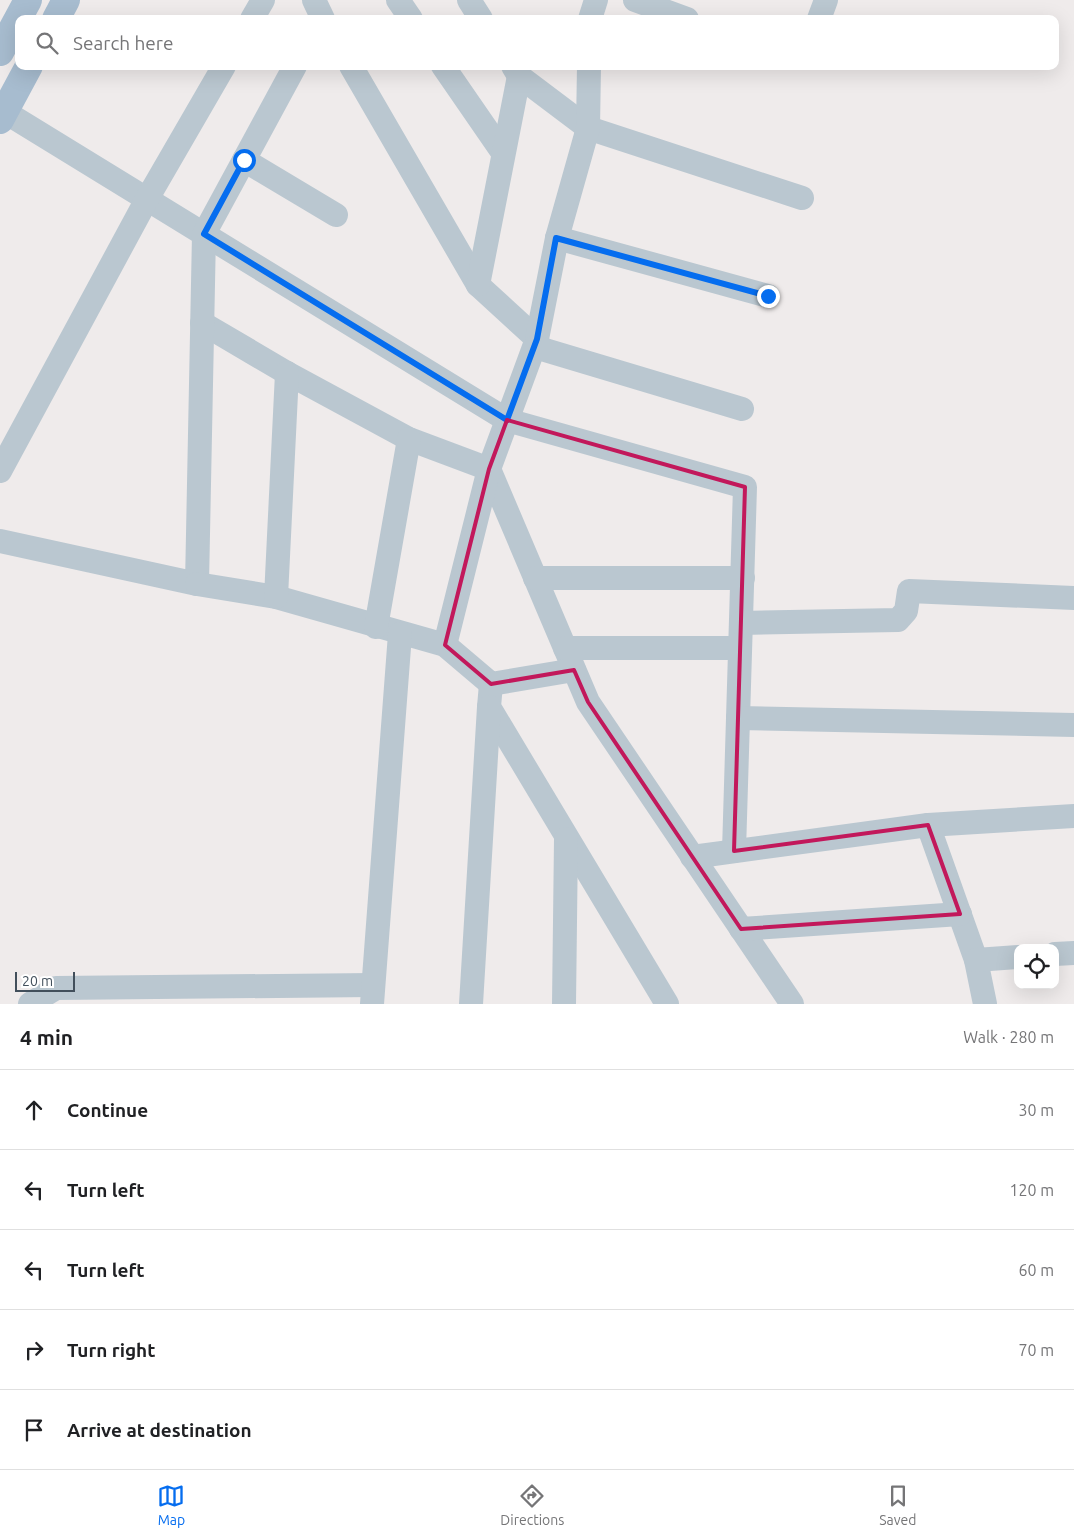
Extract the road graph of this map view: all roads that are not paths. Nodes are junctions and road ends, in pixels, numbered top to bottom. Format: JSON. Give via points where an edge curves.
{"nodes":[{"id":1,"x":28,"y":0,"type":"edge"},
{"id":2,"x":66,"y":0,"type":"edge"},
{"id":3,"x":262,"y":0,"type":"edge"},
{"id":4,"x":398,"y":0,"type":"edge"},
{"id":5,"x":469,"y":0,"type":"edge"},
{"id":6,"x":596,"y":0,"type":"edge"},
{"id":7,"x":635,"y":0,"type":"edge"},
{"id":8,"x":826,"y":0,"type":"edge"},
{"id":9,"x":20,"y":15,"type":"edge"},
{"id":10,"x":58,"y":15,"type":"edge"},
{"id":11,"x":254,"y":15,"type":"edge"},
{"id":12,"x":408,"y":15,"type":"edge"},
{"id":13,"x":478,"y":15,"type":"edge"},
{"id":14,"x":591,"y":15,"type":"edge"},
{"id":15,"x":676,"y":15,"type":"edge"},
{"id":16,"x":820,"y":15,"type":"edge"},
{"id":17,"x":15,"y":24,"type":"edge"},
{"id":18,"x":0,"y":52,"type":"edge"},
{"id":19,"x":28,"y":70,"type":"edge"},
{"id":20,"x":222,"y":70,"type":"edge"},
{"id":21,"x":293,"y":70,"type":"edge"},
{"id":22,"x":353,"y":70,"type":"edge"},
{"id":23,"x":447,"y":70,"type":"edge"},
{"id":24,"x":589,"y":70,"type":"edge"},
{"id":25,"x":516,"y":71,"type":"edge"},
{"id":26,"x":2,"y":113,"type":"edge"},
{"id":27,"x":588,"y":128,"type":"junction"},
{"id":28,"x":503,"y":153,"type":"junction"},
{"id":29,"x":244,"y":160,"type":"junction"},
{"id":30,"x":802,"y":198,"type":"dead end"},
{"id":31,"x":147,"y":199,"type":"junction"},
{"id":32,"x":336,"y":215,"type":"dead end"},
{"id":33,"x":204,"y":234,"type":"junction"},
{"id":34,"x":556,"y":238,"type":"junction"},
{"id":35,"x":478,"y":284,"type":"junction"},
{"id":36,"x":768,"y":296,"type":"dead end"},
{"id":37,"x":202,"y":323,"type":"junction"},
{"id":38,"x":536,"y":343,"type":"junction"},
{"id":39,"x":287,"y":373,"type":"junction"},
{"id":40,"x":742,"y":409,"type":"dead end"},
{"id":41,"x":507,"y":420,"type":"junction"},
{"id":42,"x":410,"y":439,"type":"junction"},
{"id":43,"x":489,"y":469,"type":"junction"},
{"id":44,"x":0,"y":471,"type":"edge"},
{"id":45,"x":0,"y":541,"type":"edge"},
{"id":46,"x":535,"y":578,"type":"junction"},
{"id":47,"x":743,"y":578,"type":"junction"},
{"id":48,"x":197,"y":584,"type":"junction"},
{"id":49,"x":276,"y":596,"type":"junction"},
{"id":50,"x":1074,"y":598,"type":"edge"},
{"id":51,"x":741,"y":623,"type":"junction"},
{"id":52,"x":376,"y":626,"type":"junction"},
{"id":53,"x":400,"y":634,"type":"junction"},
{"id":54,"x":445,"y":645,"type":"junction"},
{"id":55,"x":565,"y":648,"type":"junction"},
{"id":56,"x":740,"y":648,"type":"junction"},
{"id":57,"x":574,"y":670,"type":"junction"},
{"id":58,"x":490,"y":696,"type":"junction"},
{"id":59,"x":738,"y":718,"type":"junction"},
{"id":60,"x":1074,"y":725,"type":"edge"},
{"id":61,"x":1074,"y":816,"type":"edge"},
{"id":62,"x":928,"y":825,"type":"junction"},
{"id":63,"x":566,"y":839,"type":"junction"},
{"id":64,"x":734,"y":851,"type":"junction"},
{"id":65,"x":692,"y":857,"type":"junction"},
{"id":66,"x":960,"y":914,"type":"junction"},
{"id":67,"x":741,"y":929,"type":"junction"},
{"id":68,"x":1074,"y":953,"type":"edge"},
{"id":69,"x":1059,"y":954,"type":"edge"},
{"id":70,"x":1014,"y":957,"type":"edge"},
{"id":71,"x":976,"y":960,"type":"junction"},
{"id":72,"x":372,"y":995,"type":"edge"},
{"id":73,"x":30,"y":1004,"type":"edge"},
{"id":74,"x":471,"y":1004,"type":"edge"},
{"id":75,"x":564,"y":1004,"type":"edge"},
{"id":76,"x":667,"y":1004,"type":"edge"},
{"id":77,"x":792,"y":1004,"type":"edge"},
{"id":78,"x":985,"y":1004,"type":"edge"}],
"edges":[{"from":1,"to":9,"type":"main road"},
{"from":2,"to":10,"type":"main road"},
{"from":3,"to":11,"type":"street"},
{"from":4,"to":12,"type":"street"},
{"from":5,"to":13,"type":"street"},
{"from":6,"to":14,"type":"street"},
{"from":7,"to":15,"type":"street"},
{"from":8,"to":16,"type":"street"},
{"from":17,"to":18,"type":"main road"},
{"from":19,"to":26,"type":"main road"},
{"from":20,"to":31,"type":"street"},
{"from":21,"to":29,"type":"street"},
{"from":22,"to":35,"type":"street"},
{"from":23,"to":28,"type":"street"},
{"from":24,"to":27,"type":"street"},
{"from":25,"to":27,"type":"street"},
{"from":25,"to":28,"type":"street"},
{"from":26,"to":31,"type":"street"},
{"from":27,"to":30,"type":"street"},
{"from":27,"to":34,"type":"street"},
{"from":28,"to":35,"type":"street"},
{"from":29,"to":32,"type":"street"},
{"from":29,"to":33,"type":"street"},
{"from":31,"to":33,"type":"street"},
{"from":31,"to":44,"type":"street"},
{"from":33,"to":37,"type":"street"},
{"from":33,"to":41,"type":"street"},
{"from":34,"to":36,"type":"street"},
{"from":34,"to":38,"type":"street"},
{"from":35,"to":38,"type":"street"},
{"from":37,"to":39,"type":"street"},
{"from":37,"to":48,"type":"street"},
{"from":38,"to":40,"type":"street"},
{"from":38,"to":41,"type":"street"},
{"from":39,"to":42,"type":"street"},
{"from":39,"to":49,"type":"street"},
{"from":41,"to":43,"type":"street"},
{"from":41,"to":47,"type":"street","via":[[745,488]]},
{"from":42,"to":43,"type":"street"},
{"from":42,"to":52,"type":"street"},
{"from":43,"to":46,"type":"street"},
{"from":43,"to":54,"type":"street"},
{"from":45,"to":48,"type":"street"},
{"from":46,"to":47,"type":"street"},
{"from":46,"to":55,"type":"street"},
{"from":47,"to":51,"type":"street"},
{"from":48,"to":49,"type":"street"},
{"from":49,"to":52,"type":"street"},
{"from":50,"to":51,"type":"street","via":[[910,591],[906,611],[893,621]]},
{"from":51,"to":56,"type":"street"},
{"from":52,"to":53,"type":"street"},
{"from":53,"to":54,"type":"street"},
{"from":53,"to":72,"type":"street"},
{"from":54,"to":58,"type":"street"},
{"from":55,"to":56,"type":"street"},
{"from":55,"to":57,"type":"street"},
{"from":56,"to":59,"type":"street"},
{"from":57,"to":58,"type":"street"},
{"from":57,"to":65,"type":"street","via":[[588,702]]},
{"from":58,"to":63,"type":"street"},
{"from":58,"to":74,"type":"street"},
{"from":59,"to":60,"type":"street"},
{"from":59,"to":64,"type":"street"},
{"from":61,"to":62,"type":"street"},
{"from":62,"to":64,"type":"street"},
{"from":62,"to":66,"type":"street"},
{"from":63,"to":75,"type":"street"},
{"from":63,"to":76,"type":"street"},
{"from":64,"to":65,"type":"street"},
{"from":65,"to":67,"type":"street"},
{"from":66,"to":67,"type":"street"},
{"from":66,"to":71,"type":"street"},
{"from":67,"to":77,"type":"street"},
{"from":68,"to":69,"type":"street"},
{"from":70,"to":71,"type":"street"},
{"from":71,"to":78,"type":"street"},
{"from":72,"to":73,"type":"street","via":[[56,988]]}]}
